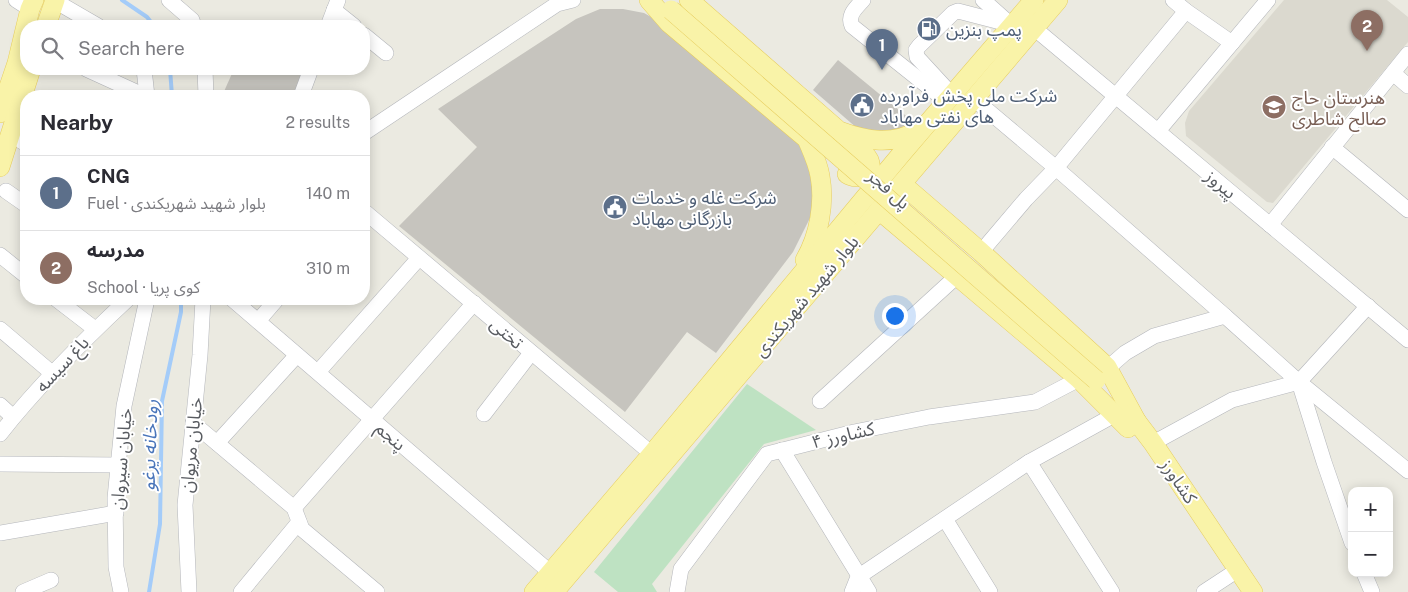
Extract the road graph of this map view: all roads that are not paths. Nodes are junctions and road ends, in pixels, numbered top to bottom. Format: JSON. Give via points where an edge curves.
{"nodes":[{"id":1,"x":55,"y":0,"type":"edge"},
{"id":2,"x":169,"y":0,"type":"edge"},
{"id":3,"x":573,"y":0,"type":"edge"},
{"id":4,"x":650,"y":0,"type":"edge"},
{"id":5,"x":863,"y":0,"type":"edge"},
{"id":6,"x":983,"y":0,"type":"edge"},
{"id":7,"x":1034,"y":0,"type":"edge"},
{"id":8,"x":1058,"y":0,"type":"edge"},
{"id":9,"x":1173,"y":0,"type":"edge"},
{"id":10,"x":1268,"y":0,"type":"edge"},
{"id":11,"x":558,"y":2,"type":"edge"},
{"id":12,"x":27,"y":3,"type":"edge"},
{"id":13,"x":674,"y":3,"type":"edge"},
{"id":14,"x":336,"y":5,"type":"edge"},
{"id":15,"x":1186,"y":11,"type":"junction"},
{"id":16,"x":24,"y":20,"type":"edge"},
{"id":17,"x":48,"y":20,"type":"edge"},
{"id":18,"x":77,"y":20,"type":"edge"},
{"id":19,"x":192,"y":20,"type":"edge"},
{"id":20,"x":330,"y":20,"type":"edge"},
{"id":21,"x":349,"y":20,"type":"edge"},
{"id":22,"x":1012,"y":26,"type":"junction"},
{"id":23,"x":1034,"y":28,"type":"junction"},
{"id":24,"x":370,"y":39,"type":"edge"},
{"id":25,"x":1232,"y":43,"type":"junction"},
{"id":26,"x":20,"y":45,"type":"edge"},
{"id":27,"x":386,"y":53,"type":"dead end"},
{"id":28,"x":1408,"y":54,"type":"edge"},
{"id":29,"x":1393,"y":73,"type":"junction"},
{"id":30,"x":29,"y":75,"type":"edge"},
{"id":31,"x":99,"y":75,"type":"edge"},
{"id":32,"x":144,"y":75,"type":"edge"},
{"id":33,"x":205,"y":75,"type":"edge"},
{"id":34,"x":310,"y":75,"type":"edge"},
{"id":35,"x":1408,"y":86,"type":"edge"},
{"id":36,"x":24,"y":90,"type":"edge"},
{"id":37,"x":133,"y":90,"type":"edge"},
{"id":38,"x":146,"y":90,"type":"edge"},
{"id":39,"x":206,"y":90,"type":"edge"},
{"id":40,"x":303,"y":90,"type":"edge"},
{"id":41,"x":1115,"y":96,"type":"junction"},
{"id":42,"x":949,"y":98,"type":"junction"},
{"id":43,"x":974,"y":99,"type":"junction"},
{"id":44,"x":20,"y":104,"type":"edge"},
{"id":45,"x":0,"y":113,"type":"edge"},
{"id":46,"x":926,"y":125,"type":"junction"},
{"id":47,"x":370,"y":129,"type":"edge"},
{"id":48,"x":839,"y":131,"type":"junction"},
{"id":49,"x":1158,"y":132,"type":"junction"},
{"id":50,"x":806,"y":139,"type":"junction"},
{"id":51,"x":1332,"y":147,"type":"junction"},
{"id":52,"x":0,"y":167,"type":"edge"},
{"id":53,"x":1056,"y":168,"type":"junction"},
{"id":54,"x":902,"y":184,"type":"junction"},
{"id":55,"x":6,"y":191,"type":"dead end"},
{"id":56,"x":20,"y":201,"type":"edge"},
{"id":57,"x":879,"y":210,"type":"junction"},
{"id":58,"x":1408,"y":210,"type":"edge"},
{"id":59,"x":370,"y":216,"type":"edge"},
{"id":60,"x":1270,"y":224,"type":"junction"},
{"id":61,"x":981,"y":252,"type":"junction"},
{"id":62,"x":0,"y":255,"type":"edge"},
{"id":63,"x":419,"y":258,"type":"junction"},
{"id":64,"x":20,"y":271,"type":"edge"},
{"id":65,"x":957,"y":276,"type":"junction"},
{"id":66,"x":788,"y":291,"type":"junction"},
{"id":67,"x":474,"y":304,"type":"junction"},
{"id":68,"x":64,"y":305,"type":"edge"},
{"id":69,"x":121,"y":305,"type":"edge"},
{"id":70,"x":146,"y":305,"type":"edge"},
{"id":71,"x":203,"y":305,"type":"edge"},
{"id":72,"x":239,"y":305,"type":"edge"},
{"id":73,"x":272,"y":305,"type":"edge"},
{"id":74,"x":1368,"y":306,"type":"junction"},
{"id":75,"x":1225,"y":316,"type":"junction"},
{"id":76,"x":258,"y":321,"type":"junction"},
{"id":77,"x":0,"y":329,"type":"edge"},
{"id":78,"x":95,"y":329,"type":"junction"},
{"id":79,"x":1408,"y":340,"type":"edge"},
{"id":80,"x":531,"y":353,"type":"junction"},
{"id":81,"x":297,"y":354,"type":"junction"},
{"id":82,"x":318,"y":372,"type":"junction"},
{"id":83,"x":53,"y":374,"type":"junction"},
{"id":84,"x":1096,"y":375,"type":"junction"},
{"id":85,"x":1299,"y":382,"type":"junction"},
{"id":86,"x":820,"y":401,"type":"dead end"},
{"id":87,"x":0,"y":405,"type":"edge"},
{"id":88,"x":484,"y":414,"type":"dead end"},
{"id":89,"x":13,"y":417,"type":"junction"},
{"id":90,"x":372,"y":419,"type":"junction"},
{"id":91,"x":1128,"y":422,"type":"junction"},
{"id":92,"x":193,"y":423,"type":"junction"},
{"id":93,"x":0,"y":434,"type":"edge"},
{"id":94,"x":217,"y":443,"type":"junction"},
{"id":95,"x":1153,"y":443,"type":"junction"},
{"id":96,"x":782,"y":450,"type":"junction"},
{"id":97,"x":652,"y":454,"type":"junction"},
{"id":98,"x":1029,"y":462,"type":"junction"},
{"id":99,"x":0,"y":464,"type":"edge"},
{"id":100,"x":119,"y":465,"type":"junction"},
{"id":101,"x":1408,"y":471,"type":"edge"},
{"id":102,"x":116,"y":513,"type":"junction"},
{"id":103,"x":296,"y":515,"type":"junction"},
{"id":104,"x":945,"y":518,"type":"junction"},
{"id":105,"x":1348,"y":532,"type":"edge"},
{"id":106,"x":0,"y":533,"type":"edge"},
{"id":107,"x":551,"y":573,"type":"junction"},
{"id":108,"x":1230,"y":575,"type":"junction"},
{"id":109,"x":858,"y":577,"type":"junction"},
{"id":110,"x":1366,"y":577,"type":"edge"},
{"id":111,"x":51,"y":580,"type":"dead end"},
{"id":112,"x":23,"y":592,"type":"edge"},
{"id":113,"x":122,"y":592,"type":"edge"},
{"id":114,"x":189,"y":592,"type":"edge"},
{"id":115,"x":241,"y":592,"type":"edge"},
{"id":116,"x":377,"y":592,"type":"edge"},
{"id":117,"x":534,"y":592,"type":"edge"},
{"id":118,"x":554,"y":592,"type":"edge"},
{"id":119,"x":677,"y":592,"type":"edge"},
{"id":120,"x":852,"y":592,"type":"edge"},
{"id":121,"x":869,"y":592,"type":"edge"},
{"id":122,"x":990,"y":592,"type":"edge"},
{"id":123,"x":1112,"y":592,"type":"edge"},
{"id":124,"x":1204,"y":592,"type":"edge"},
{"id":125,"x":1241,"y":592,"type":"edge"},
{"id":126,"x":1253,"y":592,"type":"edge"},
{"id":127,"x":1372,"y":592,"type":"edge"}],
"edges":[{"from":1,"to":17,"type":"main road"},
{"from":1,"to":18,"type":"street"},
{"from":2,"to":19,"type":"street"},
{"from":3,"to":11,"type":"street"},
{"from":4,"to":50,"type":"main road","via":[[669,23]]},
{"from":5,"to":42,"type":"street","via":[[851,15],[852,26]]},
{"from":6,"to":22,"type":"street"},
{"from":7,"to":22,"type":"main road","name":"بلوار شهید شهریکندی"},
{"from":8,"to":23,"type":"main road","name":"بلوار شهید شهریکندی"},
{"from":9,"to":15,"type":"street"},
{"from":10,"to":25,"type":"street"},
{"from":11,"to":47,"type":"street"},
{"from":12,"to":16,"type":"main road"},
{"from":13,"to":48,"type":"main road"},
{"from":13,"to":84,"type":"main road","name":"پل فجر"},
{"from":14,"to":20,"type":"street"},
{"from":14,"to":21,"type":"street"},
{"from":15,"to":25,"type":"street"},
{"from":15,"to":41,"type":"street"},
{"from":22,"to":42,"type":"main road","name":"بلوار شهید شهریکندی"},
{"from":22,"to":42,"type":"street","via":[[958,11],[919,46],[917,56]]},
{"from":23,"to":41,"type":"street","name":"پیروز"},
{"from":23,"to":43,"type":"main road","name":"بلوار شهید شهریکندی"},
{"from":24,"to":27,"type":"street"},
{"from":25,"to":49,"type":"street"},
{"from":26,"to":45,"type":"main road"},
{"from":28,"to":29,"type":"street"},
{"from":29,"to":35,"type":"street"},
{"from":29,"to":51,"type":"street"},
{"from":30,"to":36,"type":"main road"},
{"from":31,"to":37,"type":"street"},
{"from":32,"to":38,"type":"street"},
{"from":33,"to":39,"type":"street"},
{"from":34,"to":40,"type":"street"},
{"from":41,"to":49,"type":"street","name":"پیروز"},
{"from":41,"to":53,"type":"street"},
{"from":42,"to":46,"type":"main road","name":"بلوار شهید شهریکندی"},
{"from":43,"to":53,"type":"street"},
{"from":43,"to":54,"type":"main road","name":"بلوار شهید شهریکندی"},
{"from":44,"to":52,"type":"main road"},
{"from":46,"to":48,"type":"main road","via":[[896,140],[858,138]]},
{"from":46,"to":66,"type":"main road","name":"بلوار شهید شهریکندی"},
{"from":48,"to":50,"type":"main road","via":[[869,159],[870,167],[862,177],[854,178],[846,173]]},
{"from":49,"to":60,"type":"street","name":"پیروز"},
{"from":50,"to":66,"type":"main road","via":[[820,176],[821,210],[817,233]]},
{"from":51,"to":58,"type":"street"},
{"from":51,"to":60,"type":"street"},
{"from":53,"to":61,"type":"street"},
{"from":53,"to":75,"type":"street"},
{"from":54,"to":57,"type":"main road","name":"بلوار شهید شهریکندی"},
{"from":54,"to":61,"type":"main road"},
{"from":55,"to":56,"type":"street"},
{"from":57,"to":65,"type":"main road"},
{"from":57,"to":118,"type":"main road","name":"بلوار شهید شهریکندی"},
{"from":59,"to":63,"type":"street","name":"تختی"},
{"from":60,"to":74,"type":"street","name":"پیروز"},
{"from":61,"to":84,"type":"main road"},
{"from":62,"to":64,"type":"street"},
{"from":63,"to":67,"type":"street","name":"تختی"},
{"from":63,"to":82,"type":"street"},
{"from":65,"to":84,"type":"main road"},
{"from":65,"to":86,"type":"street"},
{"from":66,"to":97,"type":"main road","name":"بلوار شهید شهریکندی"},
{"from":67,"to":80,"type":"street","name":"تختی"},
{"from":67,"to":90,"type":"street"},
{"from":68,"to":78,"type":"street"},
{"from":69,"to":78,"type":"street","name":"باغ سیسه"},
{"from":70,"to":100,"type":"street","name":"خیابان سیروان","via":[[124,406]]},
{"from":71,"to":92,"type":"street","name":"خیابان مریوان"},
{"from":72,"to":76,"type":"street","name":"پنجم"},
{"from":73,"to":76,"type":"street"},
{"from":74,"to":79,"type":"street","name":"پیروز"},
{"from":74,"to":85,"type":"street"},
{"from":75,"to":84,"type":"street","name":"کشاورز ۴","via":[[1154,336],[1125,352]]},
{"from":75,"to":85,"type":"street"},
{"from":76,"to":81,"type":"street","name":"پنجم"},
{"from":77,"to":83,"type":"street"},
{"from":78,"to":83,"type":"street","name":"باغ سیسه"},
{"from":80,"to":88,"type":"street"},
{"from":80,"to":97,"type":"street","name":"تختی"},
{"from":81,"to":82,"type":"street","name":"پنجم"},
{"from":81,"to":94,"type":"street"},
{"from":82,"to":90,"type":"street","name":"پنجم"},
{"from":83,"to":89,"type":"street","name":"باغ سیسه"},
{"from":84,"to":91,"type":"main road","name":"کشاورز"},
{"from":84,"to":96,"type":"street","name":"کشاورز ۴","via":[[1035,402],[929,417]]},
{"from":85,"to":95,"type":"street","via":[[1232,400]]},
{"from":85,"to":101,"type":"street"},
{"from":85,"to":105,"type":"street"},
{"from":87,"to":89,"type":"street"},
{"from":89,"to":93,"type":"street","name":"باغ سیسه"},
{"from":90,"to":103,"type":"street"},
{"from":90,"to":107,"type":"street","name":"پنجم"},
{"from":91,"to":95,"type":"main road","name":"کشاورز"},
{"from":91,"to":98,"type":"street"},
{"from":91,"to":108,"type":"main road"},
{"from":92,"to":94,"type":"street"},
{"from":92,"to":114,"type":"street","name":"خیابان مریوان","via":[[185,505]]},
{"from":94,"to":103,"type":"street"},
{"from":95,"to":126,"type":"main road","name":"کشاورز"},
{"from":96,"to":109,"type":"street"},
{"from":96,"to":119,"type":"street","name":"کشاورز ۴","via":[[767,454],[715,522],[681,569]]},
{"from":97,"to":107,"type":"main road","name":"بلوار شهید شهریکندی"},
{"from":98,"to":104,"type":"street"},
{"from":98,"to":123,"type":"street"},
{"from":99,"to":100,"type":"street"},
{"from":100,"to":102,"type":"street","name":"خیابان سیروان"},
{"from":102,"to":106,"type":"street"},
{"from":102,"to":113,"type":"street","name":"خیابان سیروان","via":[[116,567]]},
{"from":103,"to":115,"type":"street"},
{"from":103,"to":116,"type":"street","via":[[302,529]]},
{"from":104,"to":109,"type":"street"},
{"from":104,"to":122,"type":"street"},
{"from":107,"to":117,"type":"main road","name":"بلوار شهید شهریکندی"},
{"from":108,"to":124,"type":"street"},
{"from":108,"to":125,"type":"main road"},
{"from":109,"to":120,"type":"street"},
{"from":109,"to":121,"type":"street"},
{"from":110,"to":127,"type":"street"},
{"from":111,"to":112,"type":"street"}]}
